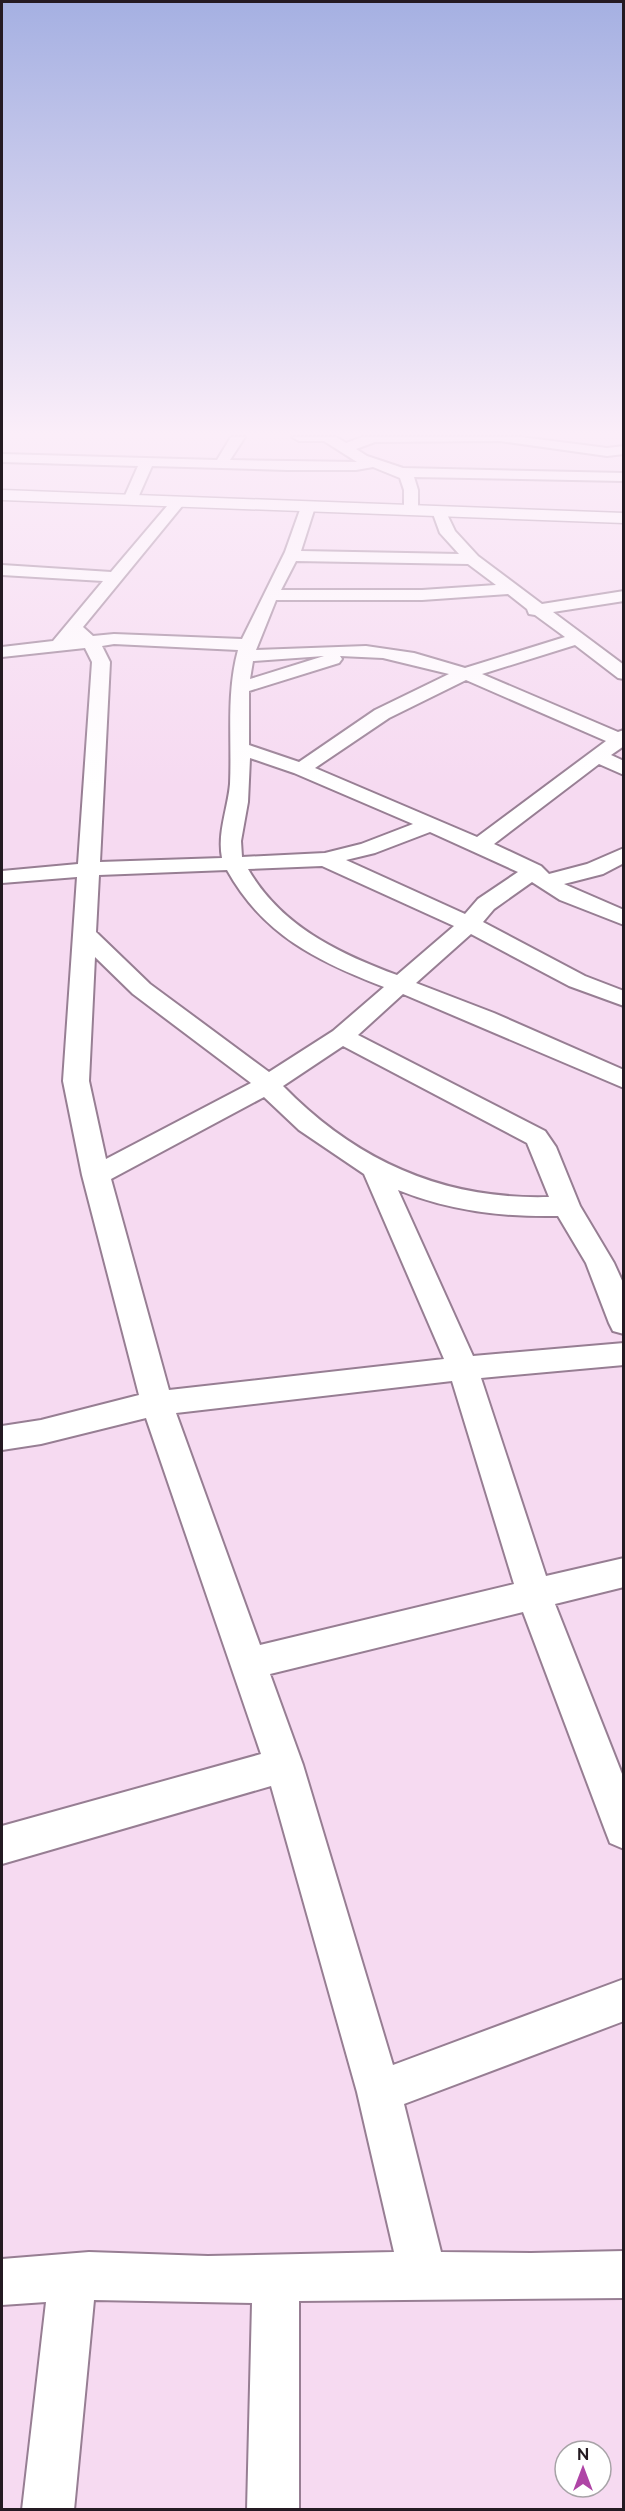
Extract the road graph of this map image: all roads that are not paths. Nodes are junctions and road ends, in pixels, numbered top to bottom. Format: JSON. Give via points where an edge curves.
{"nodes":[{"id":1,"x":135,"y":554,"type":"edge"},
{"id":2,"x":467,"y":554,"type":"edge"},
{"id":3,"x":291,"y":556,"type":"joint"},
{"id":4,"x":472,"y":560,"type":"junction"},
{"id":5,"x":2,"y":570,"type":"edge"},
{"id":6,"x":116,"y":578,"type":"junction"},
{"id":7,"x":508,"y":589,"type":"junction"},
{"id":8,"x":270,"y":595,"type":"junction"},
{"id":9,"x":624,"y":596,"type":"edge"},
{"id":10,"x":535,"y":609,"type":"junction"},
{"id":11,"x":74,"y":638,"type":"junction"},
{"id":12,"x":576,"y":640,"type":"junction"},
{"id":13,"x":247,"y":650,"type":"junction"},
{"id":14,"x":351,"y":651,"type":"junction"},
{"id":15,"x":2,"y":652,"type":"edge"},
{"id":16,"x":624,"y":654,"type":"edge"},
{"id":17,"x":598,"y":656,"type":"junction"},
{"id":18,"x":466,"y":674,"type":"junction"},
{"id":19,"x":624,"y":674,"type":"edge"},
{"id":20,"x":241,"y":688,"type":"junction"},
{"id":21,"x":621,"y":737,"type":"edge"},
{"id":22,"x":238,"y":748,"type":"junction"},
{"id":23,"x":597,"y":756,"type":"junction"},
{"id":24,"x":301,"y":769,"type":"junction"},
{"id":25,"x":624,"y":769,"type":"edge"},
{"id":26,"x":429,"y":825,"type":"junction"},
{"id":27,"x":480,"y":845,"type":"junction"},
{"id":28,"x":624,"y":854,"type":"edge"},
{"id":29,"x":325,"y":859,"type":"junction"},
{"id":30,"x":234,"y":865,"type":"junction"},
{"id":31,"x":90,"y":871,"type":"junction"},
{"id":32,"x":539,"y":876,"type":"junction"},
{"id":33,"x":2,"y":877,"type":"edge"},
{"id":34,"x":624,"y":918,"type":"edge"},
{"id":35,"x":469,"y":924,"type":"junction"},
{"id":36,"x":86,"y":934,"type":"junction"},
{"id":37,"x":397,"y":985,"type":"junction"},
{"id":38,"x":624,"y":999,"type":"edge"},
{"id":39,"x":342,"y":1036,"type":"junction"},
{"id":40,"x":624,"y":1080,"type":"edge"},
{"id":41,"x":267,"y":1084,"type":"junction"},
{"id":42,"x":375,"y":1168,"type":"junction"},
{"id":43,"x":96,"y":1175,"type":"junction"},
{"id":44,"x":566,"y":1206,"type":"junction"},
{"id":45,"x":624,"y":1323,"type":"edge"},
{"id":46,"x":624,"y":1354,"type":"edge"},
{"id":47,"x":463,"y":1368,"type":"junction"},
{"id":48,"x":157,"y":1403,"type":"junction"},
{"id":49,"x":2,"y":1438,"type":"edge"},
{"id":50,"x":624,"y":1572,"type":"edge"},
{"id":51,"x":534,"y":1594,"type":"junction"},
{"id":52,"x":248,"y":1664,"type":"junction"},
{"id":53,"x":284,"y":1765,"type":"junction"},
{"id":54,"x":624,"y":1830,"type":"edge"},
{"id":55,"x":2,"y":1845,"type":"edge"},
{"id":56,"x":624,"y":2000,"type":"edge"},
{"id":57,"x":379,"y":2092,"type":"junction"},
{"id":58,"x":624,"y":2274,"type":"edge"},
{"id":59,"x":423,"y":2275,"type":"junction"},
{"id":60,"x":73,"y":2277,"type":"junction"},
{"id":61,"x":276,"y":2278,"type":"junction"},
{"id":62,"x":2,"y":2282,"type":"edge"},
{"id":63,"x":48,"y":2510,"type":"edge"},
{"id":64,"x":273,"y":2510,"type":"edge"}],
"edges":[{"from":1,"to":6,"type":"street"},
{"from":2,"to":4,"type":"street"},
{"from":3,"to":4,"type":"street"},
{"from":3,"to":8,"type":"street"},
{"from":4,"to":7,"type":"street"},
{"from":5,"to":6,"type":"street"},
{"from":6,"to":11,"type":"street"},
{"from":7,"to":8,"type":"street","via":[[422,595]]},
{"from":7,"to":10,"type":"street"},
{"from":8,"to":13,"type":"street"},
{"from":9,"to":10,"type":"street"},
{"from":10,"to":12,"type":"street"},
{"from":11,"to":13,"type":"street","via":[[147,639]]},
{"from":11,"to":15,"type":"street"},
{"from":11,"to":31,"type":"street","via":[[101,662]]},
{"from":12,"to":17,"type":"street"},
{"from":12,"to":18,"type":"street"},
{"from":13,"to":14,"type":"street"},
{"from":13,"to":20,"type":"street"},
{"from":14,"to":18,"type":"street","via":[[399,655]]},
{"from":14,"to":20,"type":"street","via":[[326,663]]},
{"from":16,"to":17,"type":"street"},
{"from":17,"to":19,"type":"street"},
{"from":18,"to":21,"type":"street"},
{"from":18,"to":24,"type":"street","via":[[381,715]]},
{"from":20,"to":22,"type":"street"},
{"from":21,"to":23,"type":"street"},
{"from":22,"to":24,"type":"street"},
{"from":22,"to":30,"type":"street","via":[[238,801],[231,853]]},
{"from":23,"to":25,"type":"street"},
{"from":23,"to":27,"type":"street"},
{"from":24,"to":26,"type":"street"},
{"from":26,"to":27,"type":"street"},
{"from":26,"to":29,"type":"street","via":[[368,849]]},
{"from":27,"to":32,"type":"street"},
{"from":28,"to":32,"type":"street","via":[[595,869]]},
{"from":29,"to":30,"type":"street"},
{"from":29,"to":35,"type":"street"},
{"from":30,"to":31,"type":"street","via":[[123,866]]},
{"from":30,"to":37,"type":"street","via":[[256,902],[280,925],[330,955]]},
{"from":31,"to":33,"type":"street"},
{"from":31,"to":36,"type":"street"},
{"from":32,"to":34,"type":"street"},
{"from":32,"to":35,"type":"street","via":[[486,904]]},
{"from":35,"to":37,"type":"street"},
{"from":35,"to":38,"type":"street","via":[[577,981]]},
{"from":36,"to":41,"type":"street","via":[[128,977]]},
{"from":36,"to":43,"type":"street","via":[[76,1080]]},
{"from":37,"to":39,"type":"street"},
{"from":37,"to":40,"type":"street","via":[[478,1015]]},
{"from":39,"to":41,"type":"street"},
{"from":39,"to":44,"type":"street","via":[[536,1137]]},
{"from":41,"to":42,"type":"street","via":[[308,1124]]},
{"from":41,"to":43,"type":"street"},
{"from":42,"to":44,"type":"street","via":[[413,1187],[470,1203],[506,1208]]},
{"from":42,"to":47,"type":"street"},
{"from":43,"to":48,"type":"street"},
{"from":44,"to":45,"type":"street","via":[[600,1263]]},
{"from":46,"to":47,"type":"street"},
{"from":47,"to":48,"type":"street"},
{"from":47,"to":51,"type":"street"},
{"from":48,"to":49,"type":"street"},
{"from":48,"to":52,"type":"street"},
{"from":50,"to":51,"type":"street"},
{"from":51,"to":52,"type":"street"},
{"from":51,"to":54,"type":"street"},
{"from":52,"to":53,"type":"street"},
{"from":53,"to":55,"type":"street"},
{"from":53,"to":57,"type":"street"},
{"from":56,"to":57,"type":"street"},
{"from":57,"to":59,"type":"street"},
{"from":58,"to":59,"type":"street"},
{"from":59,"to":61,"type":"street"},
{"from":60,"to":61,"type":"street"},
{"from":60,"to":62,"type":"street"},
{"from":60,"to":63,"type":"street"},
{"from":61,"to":64,"type":"street"}]}
